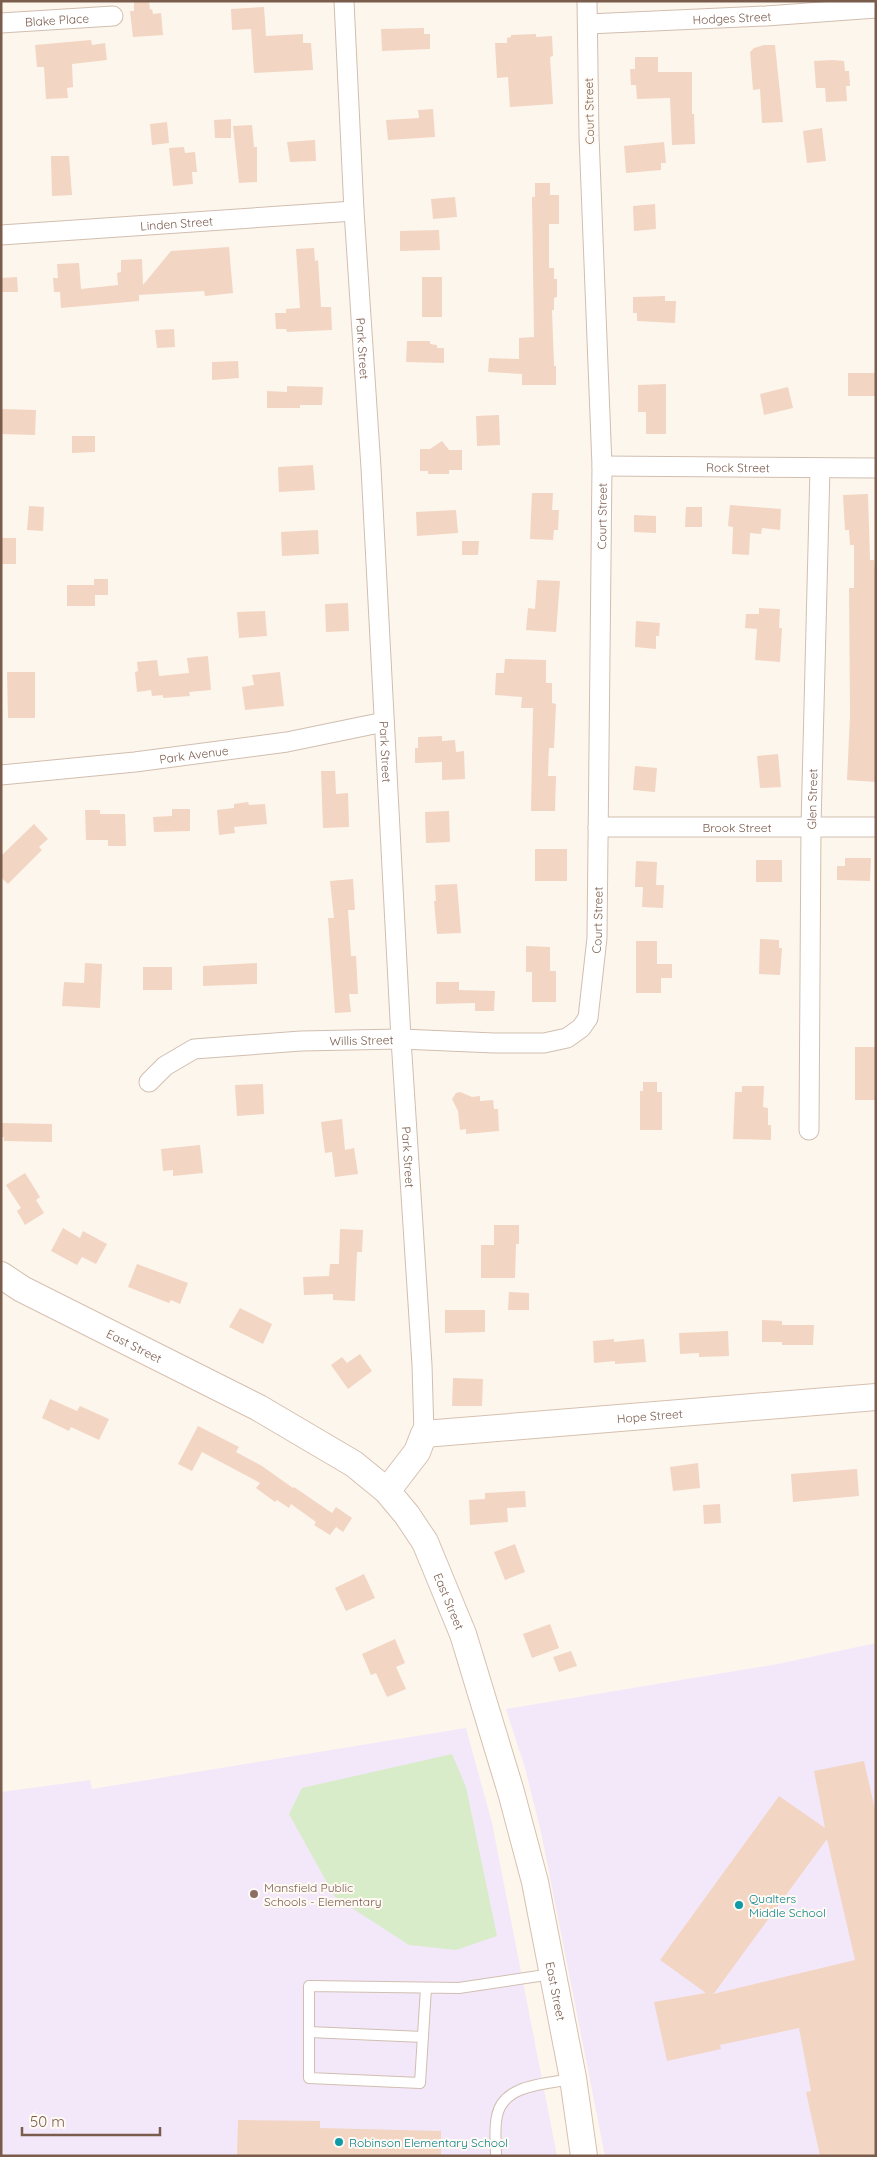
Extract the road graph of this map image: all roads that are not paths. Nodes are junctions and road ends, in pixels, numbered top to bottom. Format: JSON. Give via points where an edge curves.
{"nodes":[{"id":1,"x":344,"y":1,"type":"edge"},
{"id":2,"x":587,"y":1,"type":"edge"},
{"id":3,"x":876,"y":8,"type":"edge"},
{"id":4,"x":113,"y":16,"type":"dead end"},
{"id":5,"x":1,"y":23,"type":"edge"},
{"id":6,"x":588,"y":24,"type":"junction"},
{"id":7,"x":354,"y":211,"type":"junction"},
{"id":8,"x":1,"y":236,"type":"edge"},
{"id":9,"x":602,"y":466,"type":"junction"},
{"id":10,"x":820,"y":468,"type":"junction"},
{"id":11,"x":876,"y":468,"type":"edge"},
{"id":12,"x":384,"y":722,"type":"junction"},
{"id":13,"x":1,"y":775,"type":"edge"},
{"id":14,"x":811,"y":826,"type":"junction"},
{"id":15,"x":876,"y":826,"type":"edge"},
{"id":16,"x":598,"y":827,"type":"junction"},
{"id":17,"x":581,"y":1028,"type":"joint"},
{"id":18,"x":401,"y":1039,"type":"junction"},
{"id":19,"x":149,"y":1082,"type":"dead end"},
{"id":20,"x":809,"y":1130,"type":"dead end"},
{"id":21,"x":1,"y":1275,"type":"edge"},
{"id":22,"x":876,"y":1397,"type":"edge"},
{"id":23,"x":424,"y":1434,"type":"junction"},
{"id":24,"x":387,"y":1491,"type":"junction"},
{"id":25,"x":552,"y":1974,"type":"junction"},
{"id":26,"x":426,"y":1988,"type":"junction"},
{"id":27,"x":309,"y":2032,"type":"junction"},
{"id":28,"x":423,"y":2037,"type":"junction"},
{"id":29,"x":572,"y":2078,"type":"junction"},
{"id":30,"x":496,"y":2156,"type":"edge"},
{"id":31,"x":584,"y":2156,"type":"edge"}],
"edges":[{"from":1,"to":7,"type":"street","name":"Park Street"},
{"from":2,"to":6,"type":"street","name":"Court Street"},
{"from":3,"to":6,"type":"street","name":"Hodges Street"},
{"from":4,"to":5,"type":"street","name":"Blake Place"},
{"from":6,"to":9,"type":"street","name":"Court Street","via":[[589,136]]},
{"from":7,"to":8,"type":"street","name":"Linden Street"},
{"from":7,"to":12,"type":"street","name":"Park Street"},
{"from":9,"to":10,"type":"street","name":"Rock Street"},
{"from":9,"to":16,"type":"street","name":"Court Street"},
{"from":10,"to":11,"type":"street","name":"Rock Street"},
{"from":10,"to":14,"type":"street","name":"Glen Street"},
{"from":12,"to":13,"type":"street","name":"Park Avenue","via":[[287,742]]},
{"from":12,"to":18,"type":"street","name":"Park Street"},
{"from":14,"to":15,"type":"street","name":"Brook Street"},
{"from":14,"to":16,"type":"street","name":"Brook Street"},
{"from":14,"to":20,"type":"street","name":"Glen Street"},
{"from":16,"to":17,"type":"street","name":"Court Street","via":[[597,938],[588,1018]]},
{"from":17,"to":18,"type":"street","name":"Willis Street","via":[[567,1038],[544,1043]]},
{"from":18,"to":19,"type":"street","name":"Willis Street","via":[[301,1041],[194,1049],[165,1066]]},
{"from":18,"to":23,"type":"street","name":"Park Street"},
{"from":21,"to":24,"type":"main road","name":"East Street","via":[[22,1289],[259,1408],[354,1464]]},
{"from":22,"to":23,"type":"main road","name":"Hope Street"},
{"from":23,"to":24,"type":"main road","name":"Park Street","via":[[417,1452]]},
{"from":24,"to":25,"type":"main road","name":"East Street","via":[[425,1542],[463,1634],[535,1882]]},
{"from":25,"to":26,"type":"lane","via":[[460,1988]]},
{"from":25,"to":29,"type":"main road","name":"East Street"},
{"from":26,"to":27,"type":"lane","via":[[309,1986]]},
{"from":26,"to":28,"type":"lane"},
{"from":27,"to":28,"type":"lane"},
{"from":27,"to":28,"type":"lane","via":[[309,2078],[420,2083]]},
{"from":29,"to":30,"type":"lane","via":[[516,2091],[505,2099],[497,2115]]},
{"from":29,"to":31,"type":"main road","name":"East Street"}]}
